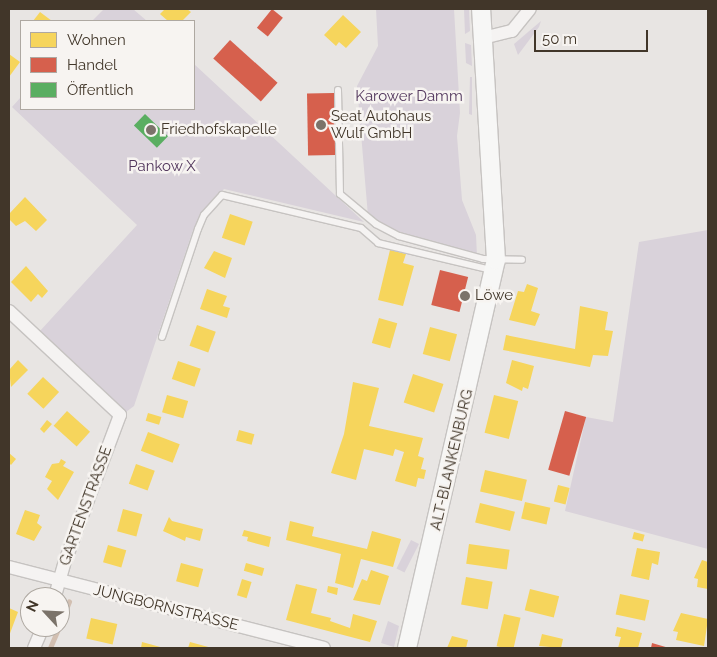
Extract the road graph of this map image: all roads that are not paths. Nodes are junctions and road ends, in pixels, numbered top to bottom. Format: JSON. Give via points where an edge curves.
{"nodes":[{"id":1,"x":481,"y":9,"type":"edge"},
{"id":2,"x":530,"y":9,"type":"edge"},
{"id":3,"x":483,"y":38,"type":"junction"},
{"id":4,"x":338,"y":90,"type":"dead end"},
{"id":5,"x":522,"y":260,"type":"dead end"},
{"id":6,"x":496,"y":266,"type":"junction"},
{"id":7,"x":9,"y":311,"type":"edge"},
{"id":8,"x":162,"y":337,"type":"dead end"},
{"id":9,"x":9,"y":567,"type":"edge"},
{"id":10,"x":60,"y":580,"type":"junction"},
{"id":11,"x":58,"y":587,"type":"edge"},
{"id":12,"x":324,"y":648,"type":"edge"},
{"id":13,"x":407,"y":648,"type":"edge"}],
"edges":[{"from":1,"to":3,"type":"main road"},
{"from":2,"to":3,"type":"street","via":[[512,31]]},
{"from":3,"to":6,"type":"main road"},
{"from":4,"to":6,"type":"lane","via":[[340,194],[376,224],[399,236]]},
{"from":5,"to":6,"type":"lane"},
{"from":6,"to":8,"type":"lane","via":[[378,243],[361,228],[222,195],[204,215]]},
{"from":6,"to":13,"type":"main road","name":"ALT-BLANKENBURG"},
{"from":7,"to":10,"type":"street","name":"GARTENSTRASSE","via":[[120,415]]},
{"from":9,"to":10,"type":"street","name":"JUNGBORNSTRASSE"},
{"from":10,"to":11,"type":"street","name":"GARTENSTRASSE"},
{"from":10,"to":12,"type":"street","name":"JUNGBORNSTRASSE"}]}
